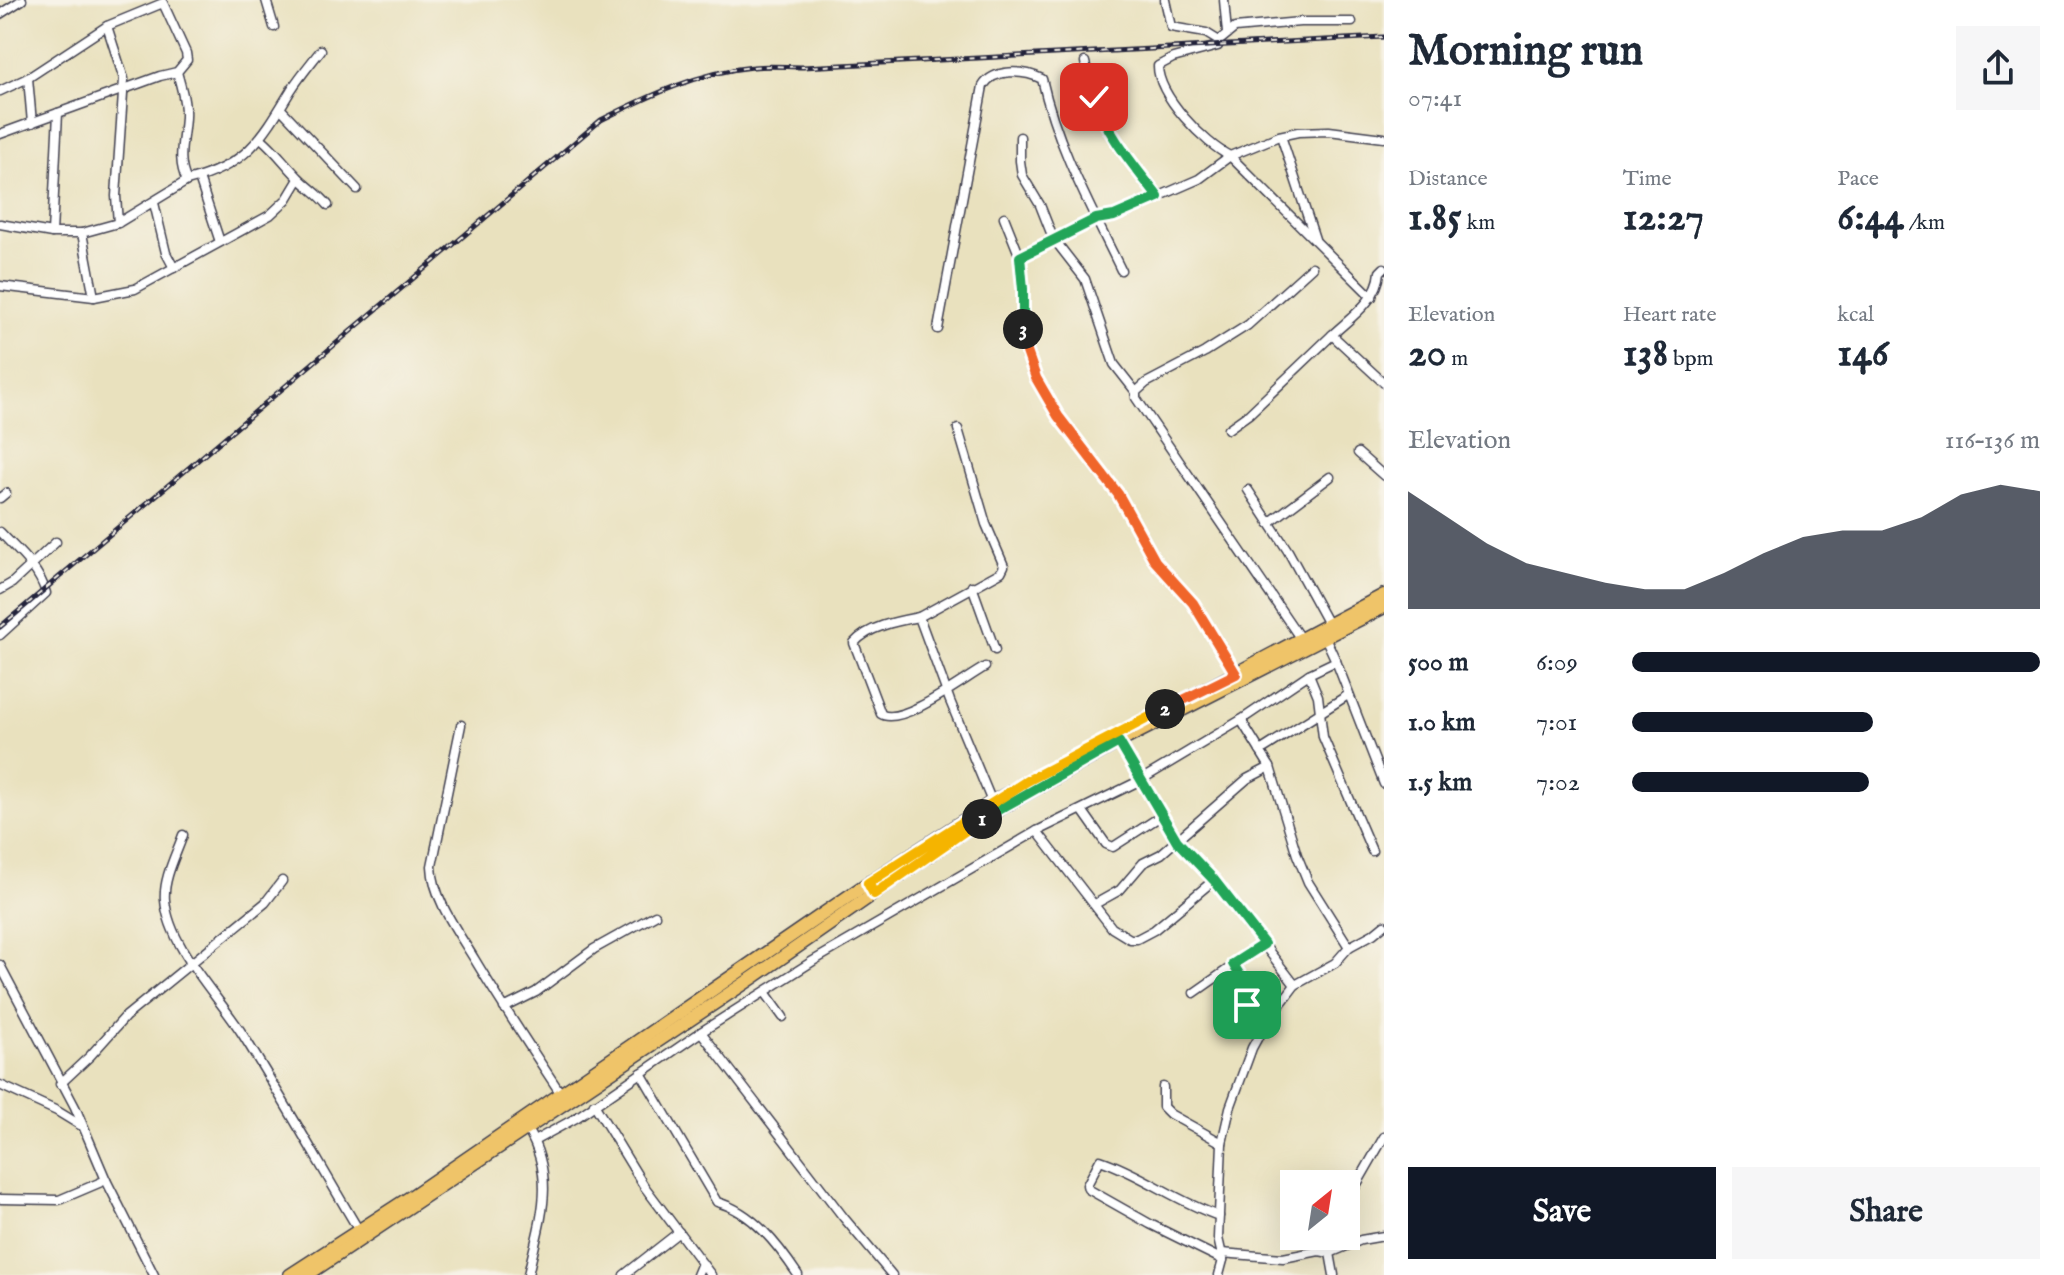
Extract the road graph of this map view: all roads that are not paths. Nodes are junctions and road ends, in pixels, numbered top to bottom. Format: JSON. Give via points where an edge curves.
{"nodes":[{"id":1,"x":22,"y":0,"type":"edge"},
{"id":2,"x":266,"y":0,"type":"edge"},
{"id":3,"x":1165,"y":0,"type":"edge"},
{"id":4,"x":1224,"y":0,"type":"edge"},
{"id":5,"x":0,"y":14,"type":"edge"},
{"id":6,"x":1352,"y":22,"type":"dead end"},
{"id":7,"x":107,"y":26,"type":"junction"},
{"id":8,"x":274,"y":27,"type":"dead end"},
{"id":9,"x":1227,"y":33,"type":"junction"},
{"id":10,"x":1219,"y":41,"type":"junction"},
{"id":11,"x":321,"y":50,"type":"dead end"},
{"id":12,"x":1085,"y":62,"type":"dead end"},
{"id":13,"x":177,"y":72,"type":"junction"},
{"id":14,"x":28,"y":78,"type":"junction"},
{"id":15,"x":125,"y":89,"type":"junction"},
{"id":16,"x":0,"y":91,"type":"edge"},
{"id":17,"x":281,"y":109,"type":"junction"},
{"id":18,"x":58,"y":113,"type":"junction"},
{"id":19,"x":32,"y":123,"type":"junction"},
{"id":20,"x":0,"y":134,"type":"edge"},
{"id":21,"x":1281,"y":136,"type":"junction"},
{"id":22,"x":1020,"y":137,"type":"dead end"},
{"id":23,"x":1384,"y":138,"type":"edge"},
{"id":24,"x":262,"y":139,"type":"junction"},
{"id":25,"x":1230,"y":156,"type":"junction"},
{"id":26,"x":199,"y":178,"type":"junction"},
{"id":27,"x":299,"y":179,"type":"junction"},
{"id":28,"x":187,"y":181,"type":"junction"},
{"id":29,"x":357,"y":189,"type":"dead end"},
{"id":30,"x":1158,"y":197,"type":"junction"},
{"id":31,"x":154,"y":203,"type":"junction"},
{"id":32,"x":328,"y":205,"type":"dead end"},
{"id":33,"x":1004,"y":217,"type":"dead end"},
{"id":34,"x":1096,"y":219,"type":"junction"},
{"id":35,"x":118,"y":223,"type":"junction"},
{"id":36,"x":0,"y":224,"type":"edge"},
{"id":37,"x":52,"y":233,"type":"junction"},
{"id":38,"x":82,"y":233,"type":"junction"},
{"id":39,"x":1053,"y":238,"type":"junction"},
{"id":40,"x":220,"y":242,"type":"junction"},
{"id":41,"x":1317,"y":243,"type":"junction"},
{"id":42,"x":1020,"y":257,"type":"junction"},
{"id":43,"x":1312,"y":267,"type":"dead end"},
{"id":44,"x":174,"y":268,"type":"junction"},
{"id":45,"x":1121,"y":270,"type":"dead end"},
{"id":46,"x":1383,"y":270,"type":"edge"},
{"id":47,"x":0,"y":286,"type":"edge"},
{"id":48,"x":94,"y":297,"type":"junction"},
{"id":49,"x":1372,"y":297,"type":"junction"},
{"id":50,"x":938,"y":329,"type":"dead end"},
{"id":51,"x":1332,"y":335,"type":"junction"},
{"id":52,"x":1384,"y":383,"type":"edge"},
{"id":53,"x":1136,"y":392,"type":"junction"},
{"id":54,"x":958,"y":429,"type":"dead end"},
{"id":55,"x":1228,"y":429,"type":"dead end"},
{"id":56,"x":1358,"y":453,"type":"dead end"},
{"id":57,"x":1384,"y":476,"type":"edge"},
{"id":58,"x":1330,"y":477,"type":"dead end"},
{"id":59,"x":1248,"y":490,"type":"dead end"},
{"id":60,"x":1269,"y":523,"type":"junction"},
{"id":61,"x":0,"y":532,"type":"edge"},
{"id":62,"x":56,"y":542,"type":"dead end"},
{"id":63,"x":31,"y":565,"type":"junction"},
{"id":64,"x":972,"y":586,"type":"junction"},
{"id":65,"x":0,"y":590,"type":"edge"},
{"id":66,"x":1384,"y":595,"type":"edge"},
{"id":67,"x":1384,"y":607,"type":"edge"},
{"id":68,"x":919,"y":617,"type":"junction"},
{"id":69,"x":1328,"y":624,"type":"junction"},
{"id":70,"x":0,"y":635,"type":"edge"},
{"id":71,"x":1325,"y":637,"type":"junction"},
{"id":72,"x":1300,"y":638,"type":"junction"},
{"id":73,"x":995,"y":650,"type":"dead end"},
{"id":74,"x":1336,"y":661,"type":"junction"},
{"id":75,"x":985,"y":667,"type":"dead end"},
{"id":76,"x":1236,"y":674,"type":"junction"},
{"id":77,"x":1309,"y":674,"type":"junction"},
{"id":78,"x":946,"y":692,"type":"junction"},
{"id":79,"x":1348,"y":695,"type":"dead end"},
{"id":80,"x":1320,"y":712,"type":"junction"},
{"id":81,"x":1241,"y":720,"type":"junction"},
{"id":82,"x":461,"y":725,"type":"dead end"},
{"id":83,"x":1119,"y":742,"type":"junction"},
{"id":84,"x":1384,"y":750,"type":"edge"},
{"id":85,"x":1260,"y":751,"type":"junction"},
{"id":86,"x":1375,"y":757,"type":"junction"},
{"id":87,"x":1270,"y":767,"type":"junction"},
{"id":88,"x":1139,"y":781,"type":"junction"},
{"id":89,"x":1384,"y":784,"type":"edge"},
{"id":90,"x":992,"y":802,"type":"junction"},
{"id":91,"x":1082,"y":810,"type":"junction"},
{"id":92,"x":1161,"y":816,"type":"junction"},
{"id":93,"x":1037,"y":831,"type":"junction"},
{"id":94,"x":183,"y":835,"type":"dead end"},
{"id":95,"x":1177,"y":841,"type":"junction"},
{"id":96,"x":1372,"y":851,"type":"dead end"},
{"id":97,"x":1214,"y":880,"type":"junction"},
{"id":98,"x":282,"y":881,"type":"dead end"},
{"id":99,"x":871,"y":888,"type":"junction"},
{"id":100,"x":1095,"y":904,"type":"junction"},
{"id":101,"x":655,"y":915,"type":"dead end"},
{"id":102,"x":1384,"y":925,"type":"edge"},
{"id":103,"x":1264,"y":944,"type":"junction"},
{"id":104,"x":1349,"y":947,"type":"junction"},
{"id":105,"x":190,"y":963,"type":"junction"},
{"id":106,"x":1233,"y":964,"type":"junction"},
{"id":107,"x":0,"y":965,"type":"edge"},
{"id":108,"x":1295,"y":985,"type":"junction"},
{"id":109,"x":765,"y":992,"type":"junction"},
{"id":110,"x":1194,"y":993,"type":"dead end"},
{"id":111,"x":504,"y":1008,"type":"junction"},
{"id":112,"x":783,"y":1017,"type":"dead end"},
{"id":113,"x":1254,"y":1018,"type":"dead end"},
{"id":114,"x":701,"y":1032,"type":"junction"},
{"id":115,"x":641,"y":1073,"type":"junction"},
{"id":116,"x":60,"y":1084,"type":"junction"},
{"id":117,"x":0,"y":1085,"type":"edge"},
{"id":118,"x":1163,"y":1087,"type":"dead end"},
{"id":119,"x":561,"y":1094,"type":"junction"},
{"id":120,"x":594,"y":1104,"type":"junction"},
{"id":121,"x":81,"y":1126,"type":"junction"},
{"id":122,"x":527,"y":1129,"type":"junction"},
{"id":123,"x":1384,"y":1137,"type":"edge"},
{"id":124,"x":534,"y":1141,"type":"junction"},
{"id":125,"x":1222,"y":1143,"type":"junction"},
{"id":126,"x":1360,"y":1179,"type":"edge"},
{"id":127,"x":106,"y":1180,"type":"junction"},
{"id":128,"x":0,"y":1199,"type":"edge"},
{"id":129,"x":1219,"y":1216,"type":"junction"},
{"id":130,"x":358,"y":1229,"type":"junction"},
{"id":131,"x":679,"y":1232,"type":"junction"},
{"id":132,"x":1384,"y":1236,"type":"edge"},
{"id":133,"x":1319,"y":1251,"type":"joint"},
{"id":134,"x":1330,"y":1253,"type":"junction"},
{"id":135,"x":1222,"y":1257,"type":"junction"},
{"id":136,"x":702,"y":1263,"type":"junction"},
{"id":137,"x":154,"y":1275,"type":"edge"},
{"id":138,"x":290,"y":1275,"type":"edge"},
{"id":139,"x":307,"y":1275,"type":"edge"},
{"id":140,"x":528,"y":1275,"type":"edge"},
{"id":141,"x":624,"y":1275,"type":"edge"},
{"id":142,"x":697,"y":1275,"type":"edge"},
{"id":143,"x":711,"y":1275,"type":"edge"},
{"id":144,"x":798,"y":1275,"type":"edge"},
{"id":145,"x":892,"y":1275,"type":"edge"},
{"id":146,"x":1219,"y":1275,"type":"edge"},
{"id":147,"x":1334,"y":1275,"type":"edge"}],
"edges":[{"from":1,"to":5,"type":"street"},
{"from":2,"to":8,"type":"street"},
{"from":3,"to":10,"type":"street","via":[[1171,27],[1206,33]]},
{"from":4,"to":9,"type":"street"},
{"from":6,"to":9,"type":"street","via":[[1300,22]]},
{"from":7,"to":13,"type":"street","via":[[163,3],[186,53]]},
{"from":7,"to":14,"type":"street"},
{"from":7,"to":15,"type":"street"},
{"from":9,"to":10,"type":"street"},
{"from":10,"to":25,"type":"street","via":[[1214,48],[1158,66],[1158,74],[1175,107],[1216,150]]},
{"from":11,"to":17,"type":"street"},
{"from":12,"to":30,"type":"street","via":[[1103,122]]},
{"from":13,"to":15,"type":"street"},
{"from":13,"to":28,"type":"street","via":[[186,115],[180,154]]},
{"from":14,"to":16,"type":"street"},
{"from":14,"to":19,"type":"street"},
{"from":15,"to":18,"type":"street"},
{"from":15,"to":35,"type":"street"},
{"from":17,"to":24,"type":"street"},
{"from":17,"to":29,"type":"street"},
{"from":18,"to":19,"type":"street"},
{"from":18,"to":37,"type":"street"},
{"from":19,"to":20,"type":"street"},
{"from":21,"to":23,"type":"street","via":[[1329,131]]},
{"from":21,"to":25,"type":"street"},
{"from":21,"to":41,"type":"street"},
{"from":22,"to":39,"type":"street","via":[[1022,175]]},
{"from":24,"to":26,"type":"street","via":[[243,157]]},
{"from":24,"to":27,"type":"street"},
{"from":25,"to":30,"type":"street","via":[[1199,179]]},
{"from":25,"to":41,"type":"street"},
{"from":26,"to":28,"type":"street"},
{"from":26,"to":40,"type":"street"},
{"from":27,"to":32,"type":"street"},
{"from":27,"to":40,"type":"street","via":[[270,215]]},
{"from":28,"to":31,"type":"street"},
{"from":30,"to":34,"type":"street"},
{"from":31,"to":35,"type":"street"},
{"from":31,"to":44,"type":"street"},
{"from":33,"to":42,"type":"street"},
{"from":34,"to":39,"type":"street"},
{"from":34,"to":45,"type":"street"},
{"from":34,"to":50,"type":"street","via":[[1056,131],[1042,79],[1028,74],[989,76]]},
{"from":35,"to":38,"type":"street"},
{"from":36,"to":37,"type":"street"},
{"from":37,"to":38,"type":"street"},
{"from":38,"to":48,"type":"street"},
{"from":39,"to":42,"type":"street"},
{"from":39,"to":53,"type":"street","via":[[1085,279],[1114,364]]},
{"from":40,"to":44,"type":"street"},
{"from":41,"to":49,"type":"street"},
{"from":42,"to":76,"type":"street","via":[[1023,335],[1036,378],[1118,494],[1155,561],[1193,603]]},
{"from":43,"to":53,"type":"street","via":[[1248,325]]},
{"from":44,"to":48,"type":"street","via":[[135,289]]},
{"from":46,"to":49,"type":"street"},
{"from":47,"to":48,"type":"street"},
{"from":49,"to":51,"type":"street"},
{"from":51,"to":52,"type":"street"},
{"from":51,"to":55,"type":"street"},
{"from":53,"to":72,"type":"street","via":[[1142,410]]},
{"from":54,"to":64,"type":"street","via":[[1003,562],[1001,572]]},
{"from":56,"to":57,"type":"street"},
{"from":58,"to":60,"type":"street"},
{"from":59,"to":60,"type":"street"},
{"from":60,"to":69,"type":"street"},
{"from":61,"to":63,"type":"street"},
{"from":62,"to":63,"type":"street"},
{"from":63,"to":65,"type":"street"},
{"from":63,"to":70,"type":"street","via":[[46,593]]},
{"from":64,"to":68,"type":"street"},
{"from":64,"to":73,"type":"street"},
{"from":66,"to":69,"type":"main road"},
{"from":67,"to":71,"type":"main road"},
{"from":68,"to":78,"type":"street"},
{"from":68,"to":78,"type":"street","via":[[895,621],[854,643],[886,718]]},
{"from":69,"to":72,"type":"main road"},
{"from":71,"to":74,"type":"street"},
{"from":71,"to":83,"type":"main road"},
{"from":72,"to":76,"type":"main road"},
{"from":74,"to":77,"type":"street"},
{"from":74,"to":86,"type":"street"},
{"from":75,"to":78,"type":"street"},
{"from":76,"to":90,"type":"main road"},
{"from":77,"to":80,"type":"street"},
{"from":77,"to":81,"type":"street"},
{"from":78,"to":90,"type":"street"},
{"from":79,"to":80,"type":"street"},
{"from":80,"to":85,"type":"street"},
{"from":80,"to":96,"type":"street","via":[[1323,737]]},
{"from":81,"to":85,"type":"street"},
{"from":81,"to":88,"type":"street"},
{"from":82,"to":111,"type":"street","via":[[433,880]]},
{"from":83,"to":88,"type":"street"},
{"from":83,"to":99,"type":"main road"},
{"from":84,"to":86,"type":"street"},
{"from":85,"to":87,"type":"street"},
{"from":86,"to":89,"type":"street"},
{"from":87,"to":95,"type":"street","via":[[1247,779]]},
{"from":87,"to":104,"type":"street","via":[[1308,882]]},
{"from":88,"to":91,"type":"street"},
{"from":88,"to":92,"type":"street"},
{"from":90,"to":99,"type":"main road"},
{"from":91,"to":92,"type":"street","via":[[1113,847]]},
{"from":91,"to":93,"type":"street"},
{"from":92,"to":95,"type":"street"},
{"from":93,"to":100,"type":"street"},
{"from":93,"to":109,"type":"street"},
{"from":94,"to":105,"type":"street","via":[[165,900]]},
{"from":95,"to":97,"type":"street"},
{"from":95,"to":100,"type":"street","via":[[1139,866],[1120,890]]},
{"from":97,"to":100,"type":"street","via":[[1137,939],[1112,928]]},
{"from":97,"to":103,"type":"street"},
{"from":98,"to":105,"type":"street","via":[[265,903]]},
{"from":99,"to":119,"type":"main road"},
{"from":99,"to":122,"type":"main road"},
{"from":101,"to":111,"type":"street"},
{"from":102,"to":104,"type":"street"},
{"from":103,"to":106,"type":"street"},
{"from":103,"to":108,"type":"street"},
{"from":104,"to":108,"type":"street","via":[[1335,963]]},
{"from":105,"to":116,"type":"street","via":[[125,1017]]},
{"from":105,"to":130,"type":"street","via":[[244,1036]]},
{"from":106,"to":110,"type":"street"},
{"from":106,"to":113,"type":"street","via":[[1248,987],[1247,1005]]},
{"from":107,"to":116,"type":"street"},
{"from":108,"to":125,"type":"street","via":[[1252,1048]]},
{"from":109,"to":112,"type":"street"},
{"from":109,"to":114,"type":"street"},
{"from":111,"to":119,"type":"street"},
{"from":114,"to":115,"type":"street"},
{"from":114,"to":145,"type":"street"},
{"from":115,"to":120,"type":"street"},
{"from":115,"to":144,"type":"street","via":[[717,1202],[756,1222]]},
{"from":116,"to":121,"type":"street"},
{"from":117,"to":121,"type":"street"},
{"from":118,"to":125,"type":"street","via":[[1163,1107],[1170,1114]]},
{"from":119,"to":130,"type":"main road"},
{"from":120,"to":124,"type":"street"},
{"from":120,"to":131,"type":"street"},
{"from":121,"to":127,"type":"street"},
{"from":122,"to":124,"type":"street"},
{"from":122,"to":139,"type":"main road"},
{"from":123,"to":126,"type":"street"},
{"from":124,"to":140,"type":"street","via":[[546,1181]]},
{"from":125,"to":129,"type":"street"},
{"from":127,"to":128,"type":"street","via":[[59,1200]]},
{"from":127,"to":137,"type":"street"},
{"from":129,"to":135,"type":"street"},
{"from":129,"to":135,"type":"street","via":[[1100,1160],[1087,1185],[1138,1218]]},
{"from":130,"to":138,"type":"main road"},
{"from":131,"to":136,"type":"street"},
{"from":131,"to":141,"type":"street"},
{"from":132,"to":134,"type":"street"},
{"from":133,"to":134,"type":"street"},
{"from":133,"to":135,"type":"street","via":[[1283,1258]]},
{"from":134,"to":147,"type":"street"},
{"from":135,"to":146,"type":"street"},
{"from":136,"to":142,"type":"street"},
{"from":136,"to":143,"type":"street"}]}
